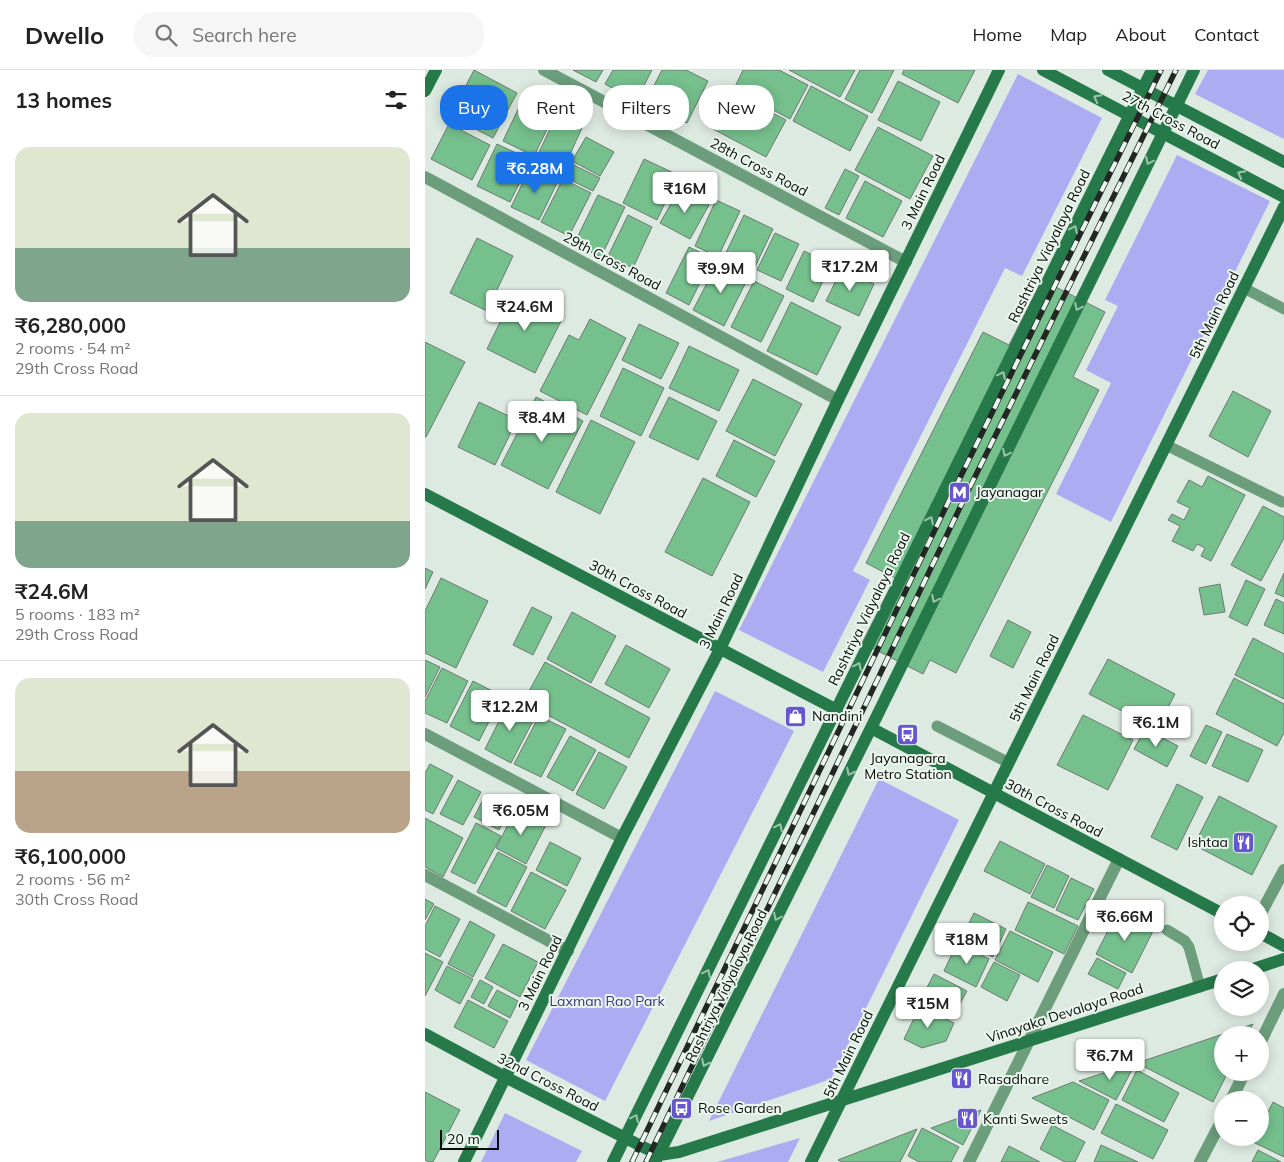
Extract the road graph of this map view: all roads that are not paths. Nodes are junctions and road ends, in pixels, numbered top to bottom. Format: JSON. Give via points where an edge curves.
{"nodes":[{"id":1,"x":436,"y":70,"type":"edge"},
{"id":2,"x":544,"y":70,"type":"edge"},
{"id":3,"x":999,"y":70,"type":"edge"},
{"id":4,"x":1043,"y":70,"type":"edge"},
{"id":5,"x":1108,"y":70,"type":"edge"},
{"id":6,"x":1152,"y":70,"type":"edge"},
{"id":7,"x":1194,"y":70,"type":"edge"},
{"id":8,"x":1143,"y":88,"type":"junction"},
{"id":9,"x":425,"y":91,"type":"edge"},
{"id":10,"x":1176,"y":106,"type":"junction"},
{"id":11,"x":1130,"y":116,"type":"junction"},
{"id":12,"x":1163,"y":133,"type":"junction"},
{"id":13,"x":1284,"y":162,"type":"edge"},
{"id":14,"x":425,"y":177,"type":"edge"},
{"id":15,"x":1284,"y":197,"type":"edge"},
{"id":16,"x":1284,"y":207,"type":"edge"},
{"id":17,"x":906,"y":262,"type":"junction"},
{"id":18,"x":1244,"y":288,"type":"junction"},
{"id":19,"x":1284,"y":309,"type":"edge"},
{"id":20,"x":838,"y":400,"type":"junction"},
{"id":21,"x":1166,"y":445,"type":"junction"},
{"id":22,"x":425,"y":494,"type":"edge"},
{"id":23,"x":1281,"y":502,"type":"dead end"},
{"id":24,"x":720,"y":649,"type":"junction"},
{"id":25,"x":837,"y":710,"type":"junction"},
{"id":26,"x":937,"y":726,"type":"dead end"},
{"id":27,"x":871,"y":728,"type":"junction"},
{"id":28,"x":425,"y":734,"type":"edge"},
{"id":29,"x":1009,"y":763,"type":"junction"},
{"id":30,"x":994,"y":793,"type":"junction"},
{"id":31,"x":622,"y":838,"type":"junction"},
{"id":32,"x":1119,"y":859,"type":"junction"},
{"id":33,"x":1284,"y":870,"type":"edge"},
{"id":34,"x":425,"y":875,"type":"edge"},
{"id":35,"x":1269,"y":898,"type":"edge"},
{"id":36,"x":1214,"y":909,"type":"edge"},
{"id":37,"x":1167,"y":930,"type":"dead end"},
{"id":38,"x":1269,"y":938,"type":"edge"},
{"id":39,"x":1284,"y":946,"type":"edge"},
{"id":40,"x":567,"y":951,"type":"junction"},
{"id":41,"x":1284,"y":958,"type":"edge"},
{"id":42,"x":1269,"y":963,"type":"edge"},
{"id":43,"x":1214,"y":982,"type":"edge"},
{"id":44,"x":1200,"y":987,"type":"junction"},
{"id":45,"x":1284,"y":994,"type":"edge"},
{"id":46,"x":1268,"y":1026,"type":"edge"},
{"id":47,"x":425,"y":1034,"type":"edge"},
{"id":48,"x":1029,"y":1040,"type":"junction"},
{"id":49,"x":505,"y":1077,"type":"junction"},
{"id":50,"x":842,"y":1100,"type":"junction"},
{"id":51,"x":1214,"y":1136,"type":"edge"},
{"id":52,"x":625,"y":1139,"type":"junction"},
{"id":53,"x":657,"y":1158,"type":"edge"},
{"id":54,"x":464,"y":1162,"type":"edge"},
{"id":55,"x":613,"y":1162,"type":"edge"},
{"id":56,"x":811,"y":1162,"type":"edge"},
{"id":57,"x":969,"y":1162,"type":"edge"},
{"id":58,"x":1201,"y":1162,"type":"edge"}],
"edges":[{"from":1,"to":9,"type":"street"},
{"from":2,"to":17,"type":"street","name":"28th Cross Road"},
{"from":3,"to":17,"type":"street","name":"3 Main Road"},
{"from":11,"to":4,"type":"street","name":"27th Cross Road","one_way":true},
{"from":5,"to":8,"type":"street","name":"27th Cross Road"},
{"from":6,"to":8,"type":"street","name":"Rashtriya Vidyalaya Road"},
{"from":7,"to":10,"type":"street","name":"Rashtriya Vidyalaya Road"},
{"from":8,"to":10,"type":"street","name":"27th Cross Road"},
{"from":8,"to":11,"type":"street","name":"Rashtriya Vidyalaya Road"},
{"from":10,"to":12,"type":"street","name":"Rashtriya Vidyalaya Road"},
{"from":10,"to":13,"type":"street","name":"27th Cross Road"},
{"from":11,"to":12,"type":"street","name":"27th Cross Road"},
{"from":25,"to":11,"type":"street","name":"Rashtriya Vidyalaya Road","one_way":true},
{"from":15,"to":12,"type":"street","name":"27th Cross Road","one_way":true},
{"from":12,"to":27,"type":"street","name":"Rashtriya Vidyalaya Road","one_way":true},
{"from":14,"to":20,"type":"street","name":"29th Cross Road"},
{"from":16,"to":18,"type":"street","name":"5th Main Road"},
{"from":17,"to":20,"type":"street","name":"3 Main Road"},
{"from":18,"to":19,"type":"lane"},
{"from":18,"to":21,"type":"street","name":"5th Main Road"},
{"from":20,"to":24,"type":"street","name":"3 Main Road"},
{"from":21,"to":23,"type":"lane"},
{"from":21,"to":29,"type":"street","name":"5th Main Road"},
{"from":22,"to":24,"type":"street","name":"30th Cross Road"},
{"from":24,"to":25,"type":"street","name":"30th Cross Road"},
{"from":24,"to":31,"type":"street","name":"3 Main Road"},
{"from":52,"to":25,"type":"street","name":"Rashtriya Vidyalaya Road","one_way":true},
{"from":26,"to":29,"type":"lane"},
{"from":27,"to":30,"type":"street","name":"30th Cross Road"},
{"from":27,"to":53,"type":"street","name":"Rashtriya Vidyalaya Road","one_way":true},
{"from":28,"to":31,"type":"street"},
{"from":29,"to":30,"type":"street","name":"5th Main Road"},
{"from":30,"to":32,"type":"street","name":"30th Cross Road"},
{"from":30,"to":50,"type":"street","name":"5th Main Road"},
{"from":31,"to":40,"type":"street","name":"3 Main Road"},
{"from":32,"to":36,"type":"street","name":"30th Cross Road"},
{"from":32,"to":48,"type":"street"},
{"from":33,"to":35,"type":"street"},
{"from":34,"to":40,"type":"street"},
{"from":37,"to":44,"type":"lane","via":[[1189,947]]},
{"from":38,"to":39,"type":"street"},
{"from":40,"to":49,"type":"street","name":"3 Main Road"},
{"from":41,"to":42,"type":"street"},
{"from":43,"to":44,"type":"street","name":"Vinayaka Devalaya Road"},
{"from":44,"to":48,"type":"street","name":"Vinayaka Devalaya Road"},
{"from":45,"to":46,"type":"street"},
{"from":47,"to":49,"type":"street","name":"32nd Cross Road"},
{"from":48,"to":50,"type":"street","name":"Vinayaka Devalaya Road"},
{"from":48,"to":57,"type":"street"},
{"from":49,"to":52,"type":"street","name":"32nd Cross Road"},
{"from":49,"to":54,"type":"street","name":"3 Main Road"},
{"from":50,"to":53,"type":"street","name":"Vinayaka Devalaya Road"},
{"from":50,"to":56,"type":"street","name":"5th Main Road"},
{"from":51,"to":58,"type":"street"},
{"from":52,"to":53,"type":"street","name":"32nd Cross Road"},
{"from":52,"to":55,"type":"street","name":"Rashtriya Vidyalaya Road"}]}
